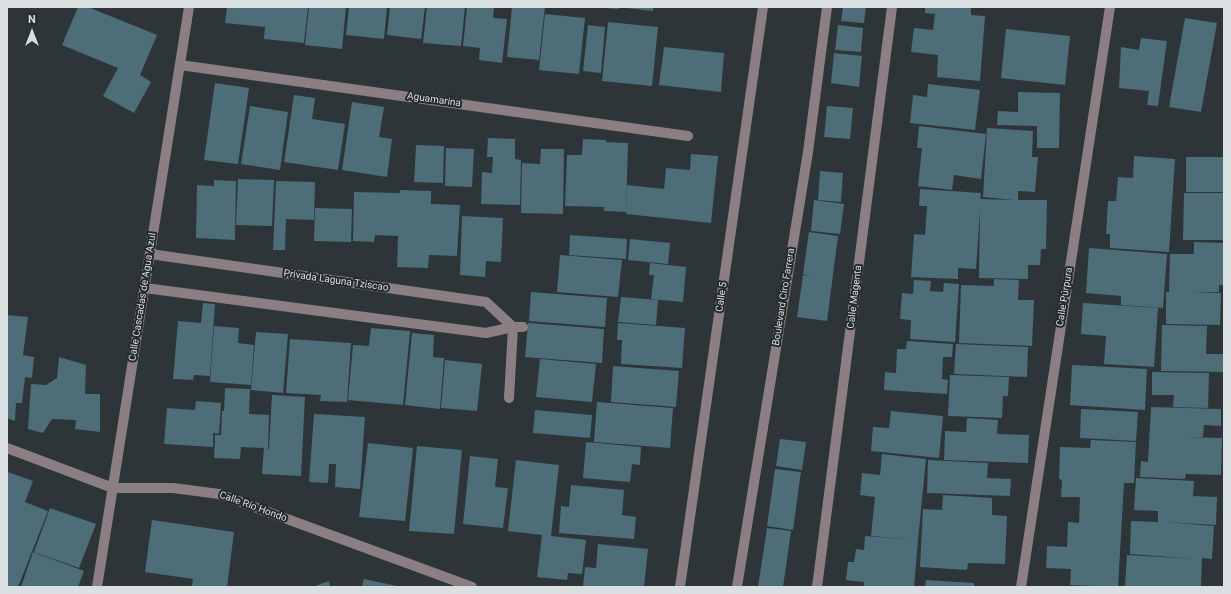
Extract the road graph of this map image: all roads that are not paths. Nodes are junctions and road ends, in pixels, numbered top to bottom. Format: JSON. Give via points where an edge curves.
{"nodes":[{"id":1,"x":189,"y":7,"type":"edge"},
{"id":2,"x":762,"y":7,"type":"edge"},
{"id":3,"x":827,"y":7,"type":"edge"},
{"id":4,"x":892,"y":7,"type":"edge"},
{"id":5,"x":1110,"y":7,"type":"edge"},
{"id":6,"x":180,"y":65,"type":"junction"},
{"id":7,"x":688,"y":136,"type":"dead end"},
{"id":8,"x":150,"y":254,"type":"junction"},
{"id":9,"x":144,"y":288,"type":"junction"},
{"id":10,"x":512,"y":327,"type":"junction"},
{"id":11,"x":523,"y":327,"type":"dead end"},
{"id":12,"x":509,"y":398,"type":"dead end"},
{"id":13,"x":7,"y":448,"type":"edge"},
{"id":14,"x":113,"y":488,"type":"junction"},
{"id":15,"x":97,"y":587,"type":"edge"},
{"id":16,"x":472,"y":587,"type":"edge"},
{"id":17,"x":680,"y":587,"type":"edge"},
{"id":18,"x":737,"y":587,"type":"edge"},
{"id":19,"x":817,"y":587,"type":"edge"},
{"id":20,"x":1021,"y":587,"type":"edge"}],
"edges":[{"from":1,"to":6,"type":"street","name":"Calle Cascadas de Agua Azul"},
{"from":2,"to":17,"type":"street","name":"Calle 5"},
{"from":3,"to":18,"type":"street","name":"Boulevard Ciro Farrera","via":[[808,152]]},
{"from":4,"to":19,"type":"street","name":"Calle Magenta"},
{"from":5,"to":20,"type":"street","name":"Calle Púrpura"},
{"from":6,"to":7,"type":"street","name":"Aguamarina"},
{"from":6,"to":8,"type":"street","name":"Calle Cascadas de Agua Azul"},
{"from":8,"to":9,"type":"street","name":"Calle Cascadas de Agua Azul"},
{"from":8,"to":10,"type":"street","name":"Privada Laguna Tziscao","via":[[486,302]]},
{"from":9,"to":10,"type":"street","via":[[486,333]]},
{"from":9,"to":14,"type":"street","name":"Calle Cascadas de Agua Azul"},
{"from":10,"to":11,"type":"street"},
{"from":10,"to":12,"type":"street"},
{"from":13,"to":14,"type":"street","name":"Calle Río Hondo"},
{"from":14,"to":15,"type":"street","name":"Calle Cascadas de Agua Azul"},
{"from":14,"to":16,"type":"street","name":"Calle Río Hondo","via":[[173,488],[219,494]]}]}
